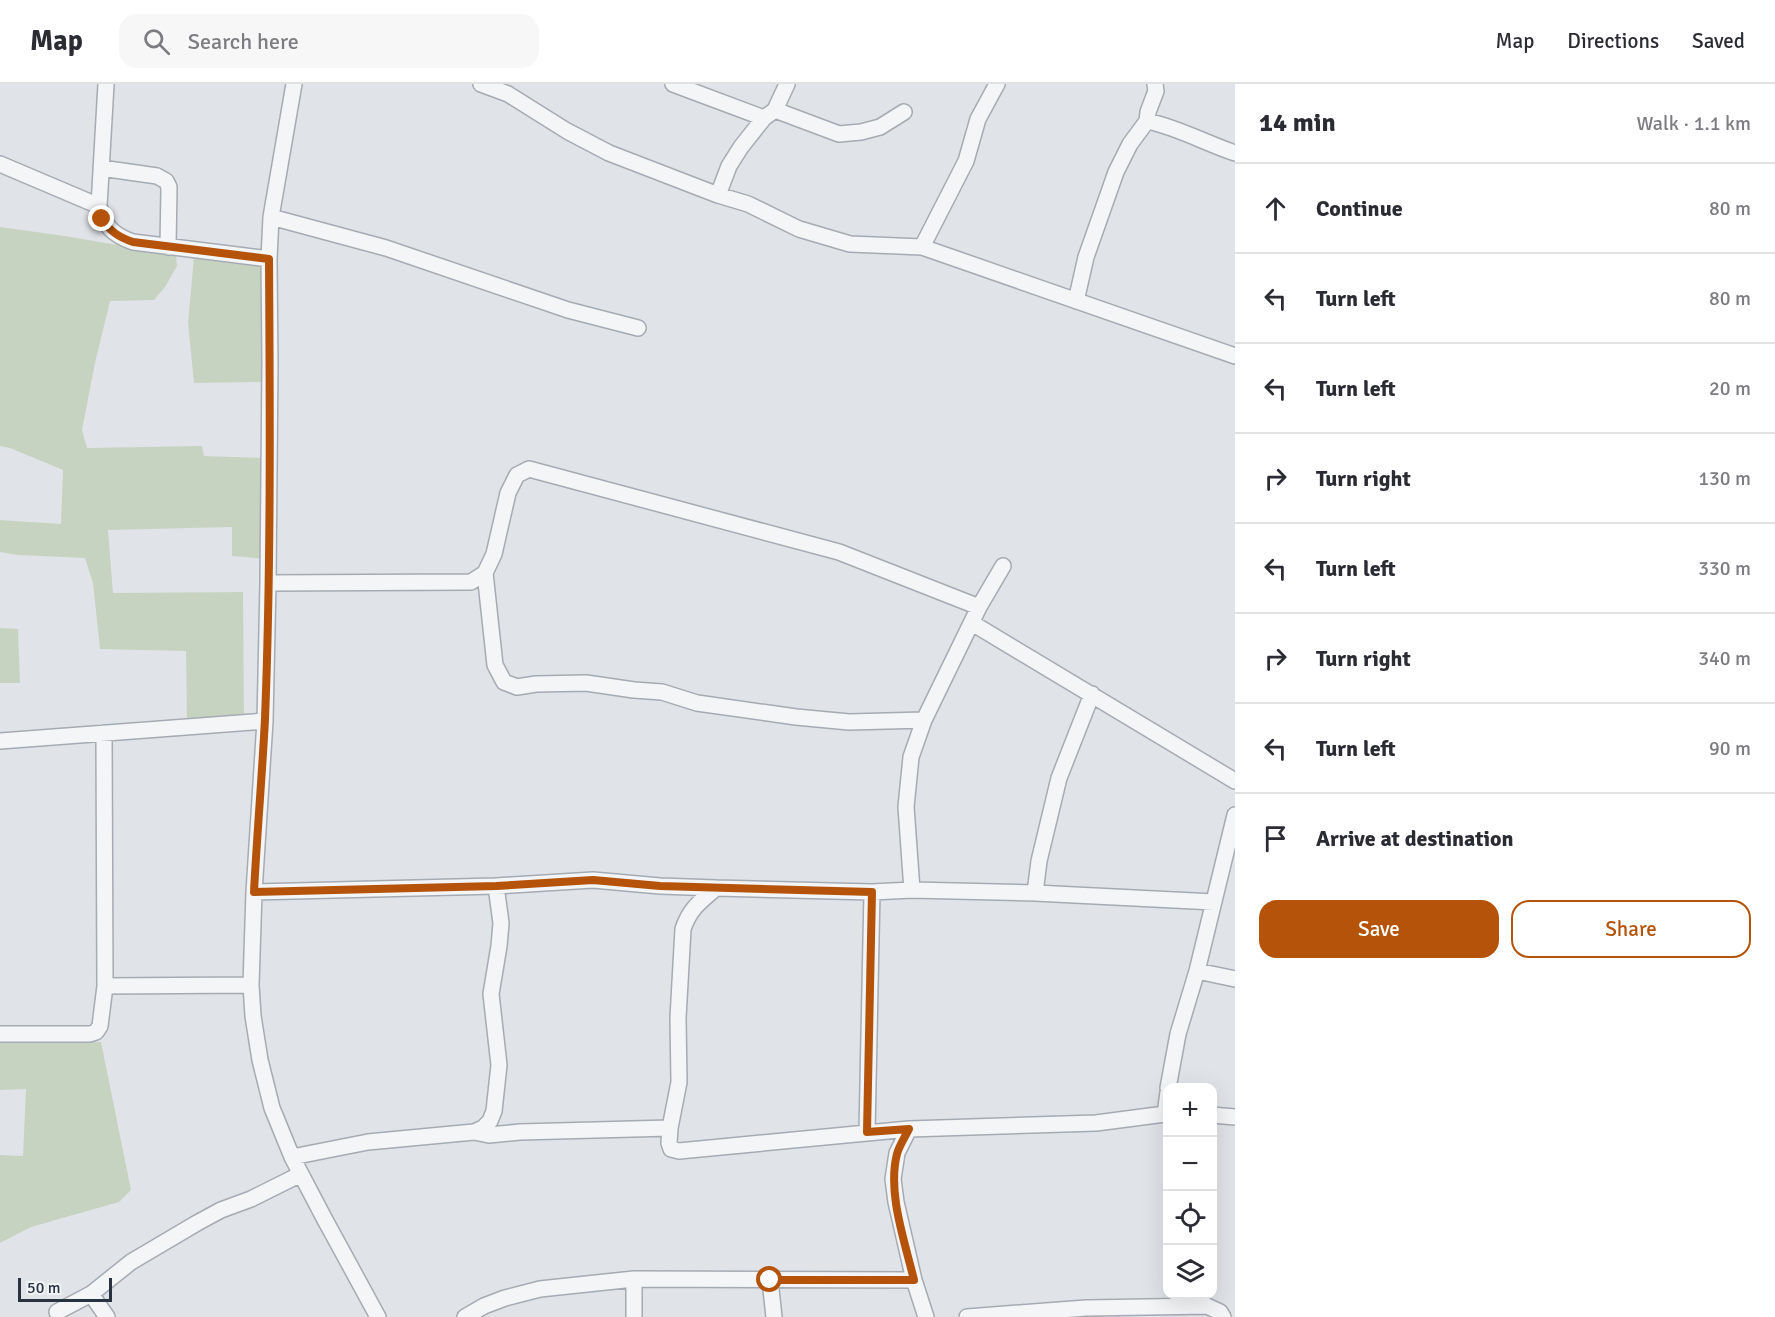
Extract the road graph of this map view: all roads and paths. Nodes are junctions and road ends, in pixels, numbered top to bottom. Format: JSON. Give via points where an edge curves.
{"nodes":[{"id":1,"x":106,"y":84,"type":"edge"},
{"id":2,"x":294,"y":84,"type":"edge"},
{"id":3,"x":481,"y":84,"type":"edge"},
{"id":4,"x":673,"y":84,"type":"edge"},
{"id":5,"x":787,"y":84,"type":"edge"},
{"id":6,"x":997,"y":84,"type":"edge"},
{"id":7,"x":1155,"y":84,"type":"edge"},
{"id":8,"x":511,"y":89,"type":"edge"},
{"id":9,"x":904,"y":112,"type":"dead end"},
{"id":10,"x":770,"y":114,"type":"junction"},
{"id":11,"x":1146,"y":121,"type":"junction"},
{"id":12,"x":1235,"y":153,"type":"edge"},
{"id":13,"x":0,"y":164,"type":"edge"},
{"id":14,"x":101,"y":168,"type":"junction"},
{"id":15,"x":718,"y":195,"type":"junction"},
{"id":16,"x":99,"y":206,"type":"junction"},
{"id":17,"x":271,"y":217,"type":"junction"},
{"id":18,"x":168,"y":247,"type":"junction"},
{"id":19,"x":922,"y":247,"type":"junction"},
{"id":20,"x":269,"y":259,"type":"junction"},
{"id":21,"x":1076,"y":301,"type":"junction"},
{"id":22,"x":638,"y":328,"type":"dead end"},
{"id":23,"x":1235,"y":356,"type":"edge"},
{"id":24,"x":1003,"y":566,"type":"dead end"},
{"id":25,"x":485,"y":573,"type":"junction"},
{"id":26,"x":268,"y":583,"type":"junction"},
{"id":27,"x":979,"y":607,"type":"junction"},
{"id":28,"x":972,"y":623,"type":"junction"},
{"id":29,"x":1092,"y":694,"type":"junction"},
{"id":30,"x":924,"y":720,"type":"junction"},
{"id":31,"x":265,"y":721,"type":"junction"},
{"id":32,"x":104,"y":733,"type":"junction"},
{"id":33,"x":0,"y":741,"type":"edge"},
{"id":34,"x":1235,"y":781,"type":"edge"},
{"id":35,"x":1235,"y":815,"type":"edge"},
{"id":36,"x":496,"y":886,"type":"junction"},
{"id":37,"x":716,"y":888,"type":"junction"},
{"id":38,"x":912,"y":890,"type":"junction"},
{"id":39,"x":254,"y":892,"type":"junction"},
{"id":40,"x":872,"y":892,"type":"junction"},
{"id":41,"x":1035,"y":892,"type":"junction"},
{"id":42,"x":1214,"y":903,"type":"junction"},
{"id":43,"x":1197,"y":970,"type":"junction"},
{"id":44,"x":1235,"y":979,"type":"edge"},
{"id":45,"x":251,"y":985,"type":"junction"},
{"id":46,"x":105,"y":986,"type":"junction"},
{"id":47,"x":0,"y":1034,"type":"edge"},
{"id":48,"x":1169,"y":1083,"type":"edge"},
{"id":49,"x":494,"y":1111,"type":"junction"},
{"id":50,"x":1163,"y":1114,"type":"edge"},
{"id":51,"x":1217,"y":1115,"type":"edge"},
{"id":52,"x":1235,"y":1117,"type":"edge"},
{"id":53,"x":670,"y":1128,"type":"junction"},
{"id":54,"x":909,"y":1129,"type":"junction"},
{"id":55,"x":474,"y":1132,"type":"junction"},
{"id":56,"x":520,"y":1132,"type":"junction"},
{"id":57,"x":867,"y":1132,"type":"junction"},
{"id":58,"x":292,"y":1157,"type":"junction"},
{"id":59,"x":301,"y":1174,"type":"junction"},
{"id":60,"x":634,"y":1279,"type":"junction"},
{"id":61,"x":770,"y":1280,"type":"junction"},
{"id":62,"x":914,"y":1280,"type":"junction"},
{"id":63,"x":91,"y":1294,"type":"junction"},
{"id":64,"x":57,"y":1312,"type":"dead end"},
{"id":65,"x":1086,"y":1312,"type":"edge"},
{"id":66,"x":107,"y":1317,"type":"edge"},
{"id":67,"x":378,"y":1317,"type":"edge"},
{"id":68,"x":465,"y":1317,"type":"edge"},
{"id":69,"x":634,"y":1317,"type":"edge"},
{"id":70,"x":774,"y":1317,"type":"edge"},
{"id":71,"x":926,"y":1317,"type":"edge"},
{"id":72,"x":967,"y":1317,"type":"edge"},
{"id":73,"x":1223,"y":1317,"type":"edge"}],
"edges":[{"from":1,"to":14,"type":"street"},
{"from":2,"to":17,"type":"street"},
{"from":3,"to":8,"type":"street"},
{"from":4,"to":10,"type":"street"},
{"from":5,"to":10,"type":"street"},
{"from":6,"to":19,"type":"street","via":[[978,119],[966,161]]},
{"from":7,"to":11,"type":"street"},
{"from":8,"to":15,"type":"street","via":[[567,131],[609,153]]},
{"from":9,"to":10,"type":"street","via":[[880,127],[839,134]]},
{"from":10,"to":15,"type":"street","via":[[741,147]]},
{"from":11,"to":12,"type":"street"},
{"from":11,"to":21,"type":"street","via":[[1116,172],[1086,258]]},
{"from":13,"to":16,"type":"street"},
{"from":14,"to":16,"type":"street"},
{"from":14,"to":18,"type":"street","via":[[157,176],[166,181]]},
{"from":15,"to":19,"type":"street","via":[[748,204],[799,229],[849,244]]},
{"from":16,"to":18,"type":"street","via":[[105,224],[119,237]]},
{"from":17,"to":20,"type":"street"},
{"from":17,"to":22,"type":"street","via":[[386,248],[568,310]]},
{"from":18,"to":20,"type":"street"},
{"from":19,"to":21,"type":"street"},
{"from":20,"to":26,"type":"street"},
{"from":21,"to":23,"type":"street"},
{"from":24,"to":27,"type":"street"},
{"from":25,"to":26,"type":"street","via":[[471,582]]},
{"from":25,"to":27,"type":"street","via":[[494,554],[508,493],[517,475],[529,469],[839,552]]},
{"from":25,"to":30,"type":"street","via":[[495,665],[510,685],[586,683],[662,692],[697,703],[796,717],[849,722]]},
{"from":26,"to":31,"type":"street"},
{"from":27,"to":28,"type":"street"},
{"from":28,"to":29,"type":"street"},
{"from":28,"to":30,"type":"street"},
{"from":29,"to":34,"type":"street"},
{"from":29,"to":41,"type":"street","via":[[1059,778]]},
{"from":30,"to":38,"type":"street","via":[[911,757],[906,807]]},
{"from":31,"to":32,"type":"street"},
{"from":31,"to":39,"type":"street"},
{"from":32,"to":33,"type":"street"},
{"from":32,"to":46,"type":"street"},
{"from":35,"to":42,"type":"street"},
{"from":36,"to":37,"type":"street","via":[[593,880]]},
{"from":36,"to":39,"type":"street"},
{"from":36,"to":49,"type":"street","via":[[501,923],[491,994],[499,1065]]},
{"from":37,"to":40,"type":"street"},
{"from":37,"to":53,"type":"street","via":[[688,915],[683,929],[679,1082]]},
{"from":38,"to":40,"type":"street"},
{"from":38,"to":41,"type":"street"},
{"from":39,"to":45,"type":"street"},
{"from":40,"to":57,"type":"street"},
{"from":41,"to":42,"type":"street"},
{"from":42,"to":43,"type":"street"},
{"from":43,"to":44,"type":"street"},
{"from":43,"to":48,"type":"street","via":[[1178,1034]]},
{"from":45,"to":46,"type":"street"},
{"from":45,"to":58,"type":"street","via":[[260,1060],[272,1108]]},
{"from":46,"to":47,"type":"street","via":[[96,1032]]},
{"from":49,"to":55,"type":"street","via":[[490,1121]]},
{"from":49,"to":56,"type":"street","via":[[506,1125]]},
{"from":50,"to":54,"type":"street","via":[[1096,1123]]},
{"from":51,"to":52,"type":"street"},
{"from":53,"to":56,"type":"street"},
{"from":53,"to":57,"type":"street","via":[[671,1149],[679,1151]]},
{"from":54,"to":57,"type":"street"},
{"from":54,"to":62,"type":"street","via":[[897,1153],[894,1179]]},
{"from":55,"to":56,"type":"street"},
{"from":55,"to":58,"type":"street","via":[[368,1143]]},
{"from":58,"to":59,"type":"street"},
{"from":59,"to":63,"type":"street","via":[[197,1223],[131,1262]]},
{"from":59,"to":67,"type":"street"},
{"from":60,"to":61,"type":"street"},
{"from":60,"to":68,"type":"street","via":[[540,1289],[505,1298]]},
{"from":60,"to":69,"type":"street"},
{"from":61,"to":62,"type":"street"},
{"from":61,"to":70,"type":"street"},
{"from":62,"to":71,"type":"street"},
{"from":63,"to":64,"type":"street"},
{"from":63,"to":66,"type":"street"},
{"from":65,"to":72,"type":"street"},
{"from":65,"to":73,"type":"street","via":[[1207,1306]]}]}
